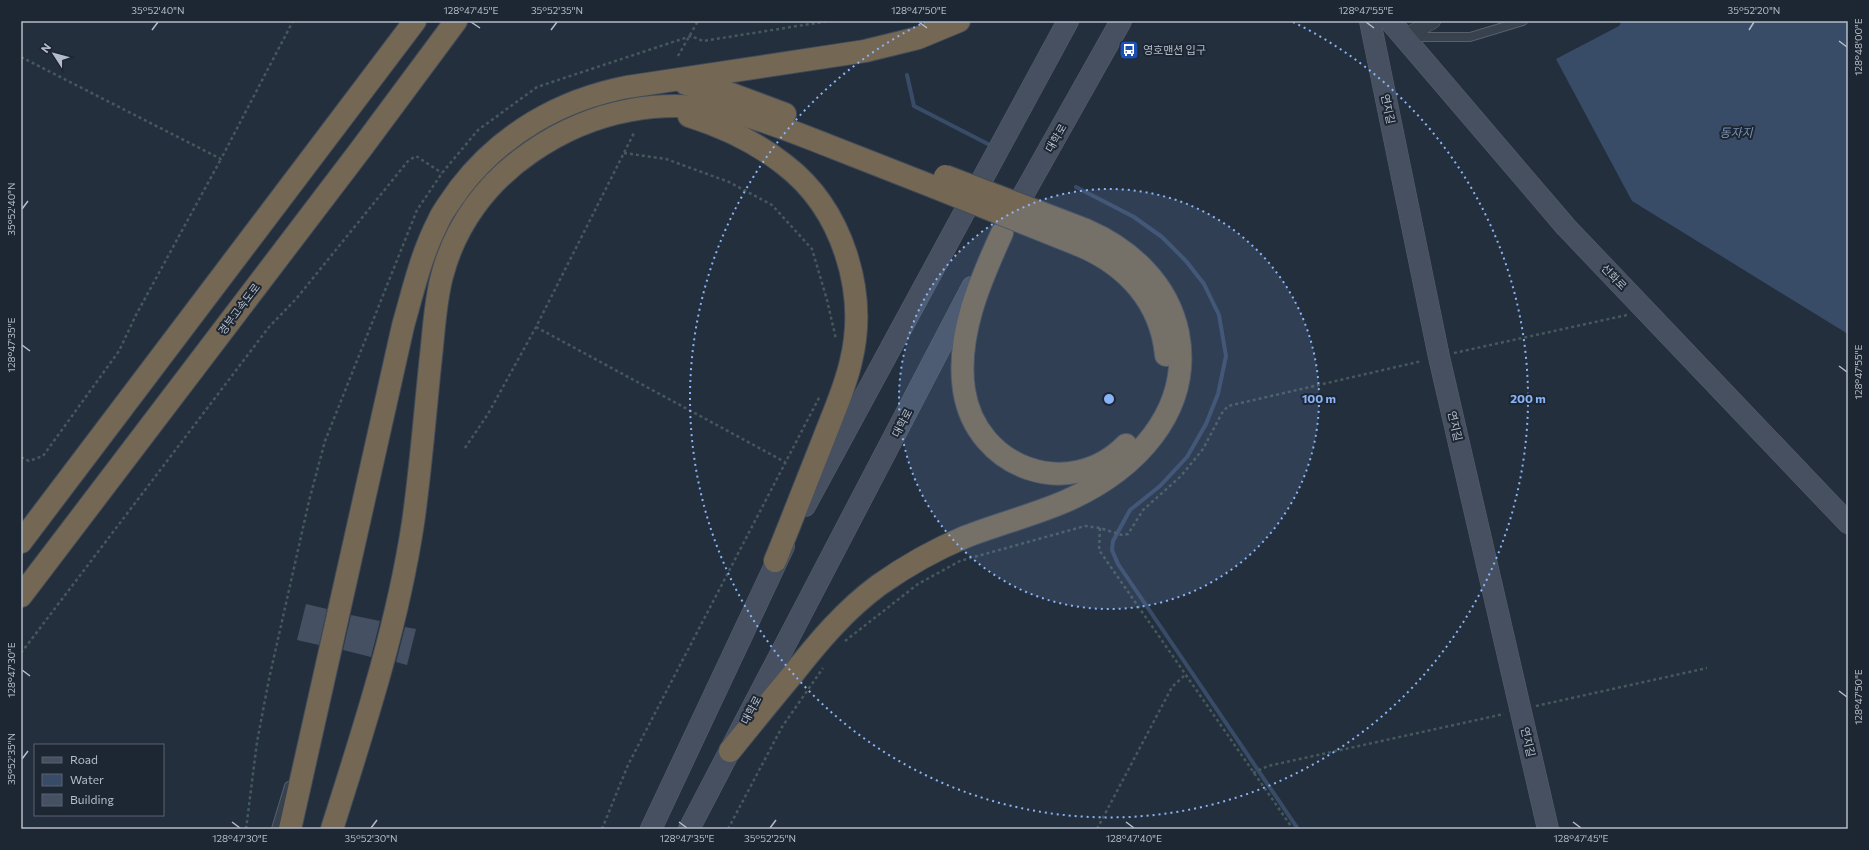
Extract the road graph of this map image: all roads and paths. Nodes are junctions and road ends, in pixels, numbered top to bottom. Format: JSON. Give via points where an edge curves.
{"nodes":[{"id":1,"x":293,"y":21,"type":"edge"},
{"id":2,"x":415,"y":21,"type":"edge"},
{"id":3,"x":456,"y":21,"type":"edge"},
{"id":4,"x":698,"y":21,"type":"edge"},
{"id":5,"x":959,"y":21,"type":"edge"},
{"id":6,"x":1068,"y":21,"type":"edge"},
{"id":7,"x":1121,"y":21,"type":"edge"},
{"id":8,"x":1370,"y":21,"type":"edge"},
{"id":9,"x":1390,"y":21,"type":"edge"},
{"id":10,"x":1433,"y":21,"type":"edge"},
{"id":11,"x":1523,"y":21,"type":"edge"},
{"id":12,"x":1404,"y":37,"type":"junction"},
{"id":13,"x":678,"y":56,"type":"dead end"},
{"id":14,"x":21,"y":57,"type":"edge"},
{"id":15,"x":649,"y":84,"type":"junction"},
{"id":16,"x":646,"y":107,"type":"junction"},
{"id":17,"x":634,"y":133,"type":"dead end"},
{"id":18,"x":624,"y":153,"type":"junction"},
{"id":19,"x":220,"y":159,"type":"junction"},
{"id":20,"x":442,"y":173,"type":"dead end"},
{"id":21,"x":937,"y":181,"type":"junction"},
{"id":22,"x":1002,"y":233,"type":"junction"},
{"id":23,"x":1082,"y":238,"type":"junction"},
{"id":24,"x":1645,"y":310,"type":"junction"},
{"id":25,"x":536,"y":327,"type":"junction"},
{"id":26,"x":834,"y":346,"type":"dead end"},
{"id":27,"x":1439,"y":357,"type":"junction"},
{"id":28,"x":824,"y":389,"type":"dead end"},
{"id":29,"x":465,"y":448,"type":"dead end"},
{"id":30,"x":21,"y":457,"type":"edge"},
{"id":31,"x":786,"y":462,"type":"junction"},
{"id":32,"x":1848,"y":523,"type":"edge"},
{"id":33,"x":1100,"y":528,"type":"junction"},
{"id":34,"x":21,"y":542,"type":"edge"},
{"id":35,"x":775,"y":561,"type":"junction"},
{"id":36,"x":21,"y":596,"type":"edge"},
{"id":37,"x":841,"y":644,"type":"dead end"},
{"id":38,"x":21,"y":653,"type":"edge"},
{"id":39,"x":826,"y":662,"type":"dead end"},
{"id":40,"x":327,"y":665,"type":"junction"},
{"id":41,"x":1707,"y":668,"type":"dead end"},
{"id":42,"x":1185,"y":675,"type":"junction"},
{"id":43,"x":1521,"y":710,"type":"junction"},
{"id":44,"x":730,"y":751,"type":"junction"},
{"id":45,"x":1253,"y":773,"type":"junction"},
{"id":46,"x":276,"y":829,"type":"edge"},
{"id":47,"x":290,"y":829,"type":"edge"},
{"id":48,"x":332,"y":829,"type":"edge"},
{"id":49,"x":602,"y":829,"type":"edge"},
{"id":50,"x":651,"y":829,"type":"edge"},
{"id":51,"x":689,"y":829,"type":"edge"},
{"id":52,"x":728,"y":829,"type":"edge"},
{"id":53,"x":1097,"y":829,"type":"edge"},
{"id":54,"x":1293,"y":829,"type":"edge"},
{"id":55,"x":1548,"y":829,"type":"edge"}],
"edges":[{"from":1,"to":19,"type":"path"},
{"from":2,"to":34,"type":"highway"},
{"from":3,"to":36,"type":"highway","name":"경부고속도로"},
{"from":4,"to":13,"type":"path"},
{"from":5,"to":15,"type":"highway","via":[[918,38],[865,51]]},
{"from":6,"to":35,"type":"main road"},
{"from":7,"to":22,"type":"main road","name":"대학로"},
{"from":8,"to":27,"type":"main road","name":"연지길"},
{"from":9,"to":12,"type":"main road","name":"선화로"},
{"from":10,"to":12,"type":"street"},
{"from":11,"to":12,"type":"lane","via":[[1470,37]]},
{"from":12,"to":24,"type":"main road","name":"선화로","via":[[1566,227]]},
{"from":14,"to":19,"type":"path"},
{"from":15,"to":21,"type":"highway","via":[[686,84],[726,92]]},
{"from":15,"to":40,"type":"highway","via":[[583,98],[552,111],[520,130],[496,149],[475,171],[438,220],[417,274],[404,326]]},
{"from":16,"to":21,"type":"highway","via":[[707,108],[749,117]]},
{"from":16,"to":35,"type":"highway","via":[[681,113],[710,123],[740,136],[777,158],[802,179],[817,198],[837,230],[846,251],[856,304],[852,360],[838,403]]},
{"from":16,"to":48,"type":"highway","via":[[589,120],[558,135],[525,156],[491,185],[465,221],[452,246],[442,276],[437,304],[417,488],[403,583],[374,700]]},
{"from":17,"to":18,"type":"path"},
{"from":18,"to":25,"type":"path"},
{"from":18,"to":26,"type":"path","via":[[666,159],[729,182],[772,205],[812,249],[828,300],[836,339]]},
{"from":19,"to":30,"type":"path","via":[[119,351],[43,456],[28,461]]},
{"from":20,"to":38,"type":"path","via":[[416,156],[408,161],[296,300],[269,326]]},
{"from":21,"to":23,"type":"highway","bridge":true},
{"from":22,"to":23,"type":"highway","via":[[982,278],[970,317],[964,354],[964,391],[971,415],[996,450],[1024,467],[1045,473],[1079,472],[1092,468],[1125,446],[1153,409],[1166,367],[1162,332],[1145,294],[1122,270]]},
{"from":22,"to":44,"type":"main road","name":"대학로"},
{"from":23,"to":44,"type":"highway","via":[[1114,244],[1138,264],[1155,283],[1170,308],[1179,341],[1180,370],[1174,399],[1162,422],[1129,461],[1097,485],[1050,507],[939,548],[877,586],[847,611],[824,635]]},
{"from":24,"to":27,"type":"path"},
{"from":24,"to":32,"type":"main road","name":"선화로"},
{"from":25,"to":29,"type":"path","via":[[488,414]]},
{"from":25,"to":31,"type":"path"},
{"from":27,"to":33,"type":"path","via":[[1228,406],[1202,449],[1181,476],[1143,510],[1128,534],[1122,535]]},
{"from":27,"to":43,"type":"main road","name":"연지길"},
{"from":28,"to":31,"type":"path"},
{"from":31,"to":49,"type":"path","via":[[628,765]]},
{"from":33,"to":37,"type":"path","via":[[1085,526],[960,561],[918,584]]},
{"from":33,"to":42,"type":"path","via":[[1099,550]]},
{"from":35,"to":50,"type":"main road"},
{"from":39,"to":52,"type":"path","via":[[782,727]]},
{"from":40,"to":46,"type":"lane"},
{"from":40,"to":47,"type":"highway"},
{"from":41,"to":43,"type":"path"},
{"from":42,"to":45,"type":"path"},
{"from":42,"to":53,"type":"path","via":[[1172,687]]},
{"from":43,"to":45,"type":"path","via":[[1264,768]]},
{"from":43,"to":55,"type":"main road","name":"연지길"},
{"from":44,"to":51,"type":"main road","name":"대학로"},
{"from":45,"to":54,"type":"path"}]}
